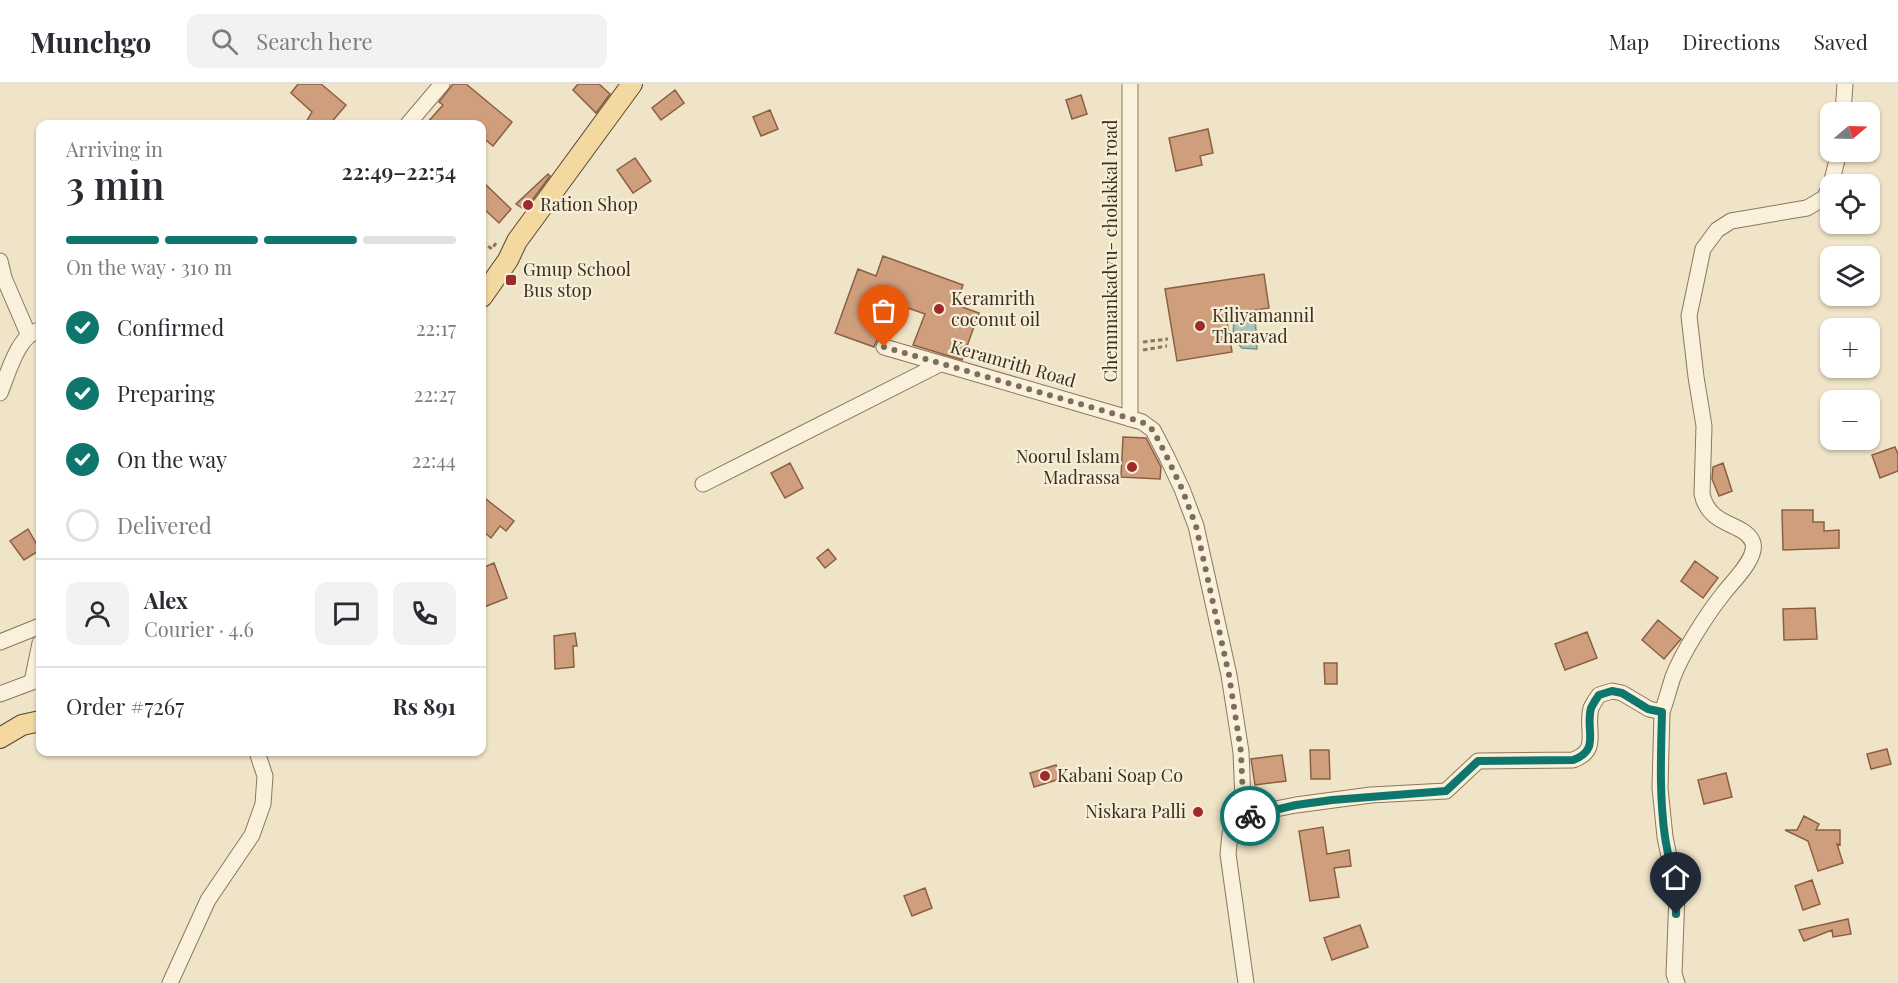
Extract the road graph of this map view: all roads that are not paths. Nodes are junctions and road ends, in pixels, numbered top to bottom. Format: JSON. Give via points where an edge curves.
{"nodes":[{"id":1,"x":442,"y":84,"type":"edge"},
{"id":2,"x":1130,"y":84,"type":"edge"},
{"id":3,"x":1845,"y":84,"type":"edge"},
{"id":4,"x":625,"y":87,"type":"edge"},
{"id":5,"x":1844,"y":102,"type":"edge"},
{"id":6,"x":411,"y":120,"type":"edge"},
{"id":7,"x":1820,"y":200,"type":"edge"},
{"id":8,"x":0,"y":261,"type":"edge"},
{"id":9,"x":486,"y":291,"type":"edge"},
{"id":10,"x":35,"y":333,"type":"edge"},
{"id":11,"x":884,"y":347,"type":"dead end"},
{"id":12,"x":940,"y":364,"type":"junction"},
{"id":13,"x":0,"y":393,"type":"edge"},
{"id":14,"x":1130,"y":419,"type":"junction"},
{"id":15,"x":703,"y":484,"type":"dead end"},
{"id":16,"x":36,"y":628,"type":"edge"},
{"id":17,"x":0,"y":642,"type":"edge"},
{"id":18,"x":36,"y":685,"type":"edge"},
{"id":19,"x":0,"y":694,"type":"edge"},
{"id":20,"x":1662,"y":712,"type":"junction"},
{"id":21,"x":36,"y":722,"type":"edge"},
{"id":22,"x":0,"y":738,"type":"edge"},
{"id":23,"x":258,"y":756,"type":"edge"},
{"id":24,"x":1236,"y":822,"type":"junction"},
{"id":25,"x":170,"y":983,"type":"edge"},
{"id":26,"x":1246,"y":983,"type":"edge"},
{"id":27,"x":1677,"y":983,"type":"edge"}],
"edges":[{"from":1,"to":6,"type":"street"},
{"from":2,"to":14,"type":"street","name":"Chemmankadvu- cholakkal road"},
{"from":3,"to":5,"type":"street"},
{"from":4,"to":9,"type":"main road"},
{"from":7,"to":20,"type":"street","via":[[1807,208],[1731,221],[1717,230],[1703,249],[1689,316],[1704,426],[1702,494],[1710,513],[1748,535],[1753,550],[1685,655]]},
{"from":8,"to":10,"type":"street","via":[[4,278]]},
{"from":10,"to":13,"type":"street","via":[[17,350]]},
{"from":11,"to":12,"type":"street","name":"Keramrith Road"},
{"from":12,"to":14,"type":"street","name":"Keramrith Road"},
{"from":12,"to":15,"type":"street"},
{"from":14,"to":24,"type":"street","via":[[1153,430],[1196,526],[1229,675],[1241,752],[1243,800]]},
{"from":16,"to":17,"type":"street"},
{"from":18,"to":19,"type":"street"},
{"from":20,"to":24,"type":"street","via":[[1612,691],[1599,695],[1591,709],[1589,749],[1573,760],[1478,761],[1446,791],[1296,805],[1255,813]]},
{"from":20,"to":27,"type":"street","via":[[1660,788],[1677,895]]},
{"from":21,"to":22,"type":"main road"},
{"from":23,"to":25,"type":"street","via":[[265,776],[263,804],[252,835],[208,900]]},
{"from":24,"to":26,"type":"street","via":[[1228,854]]}]}
